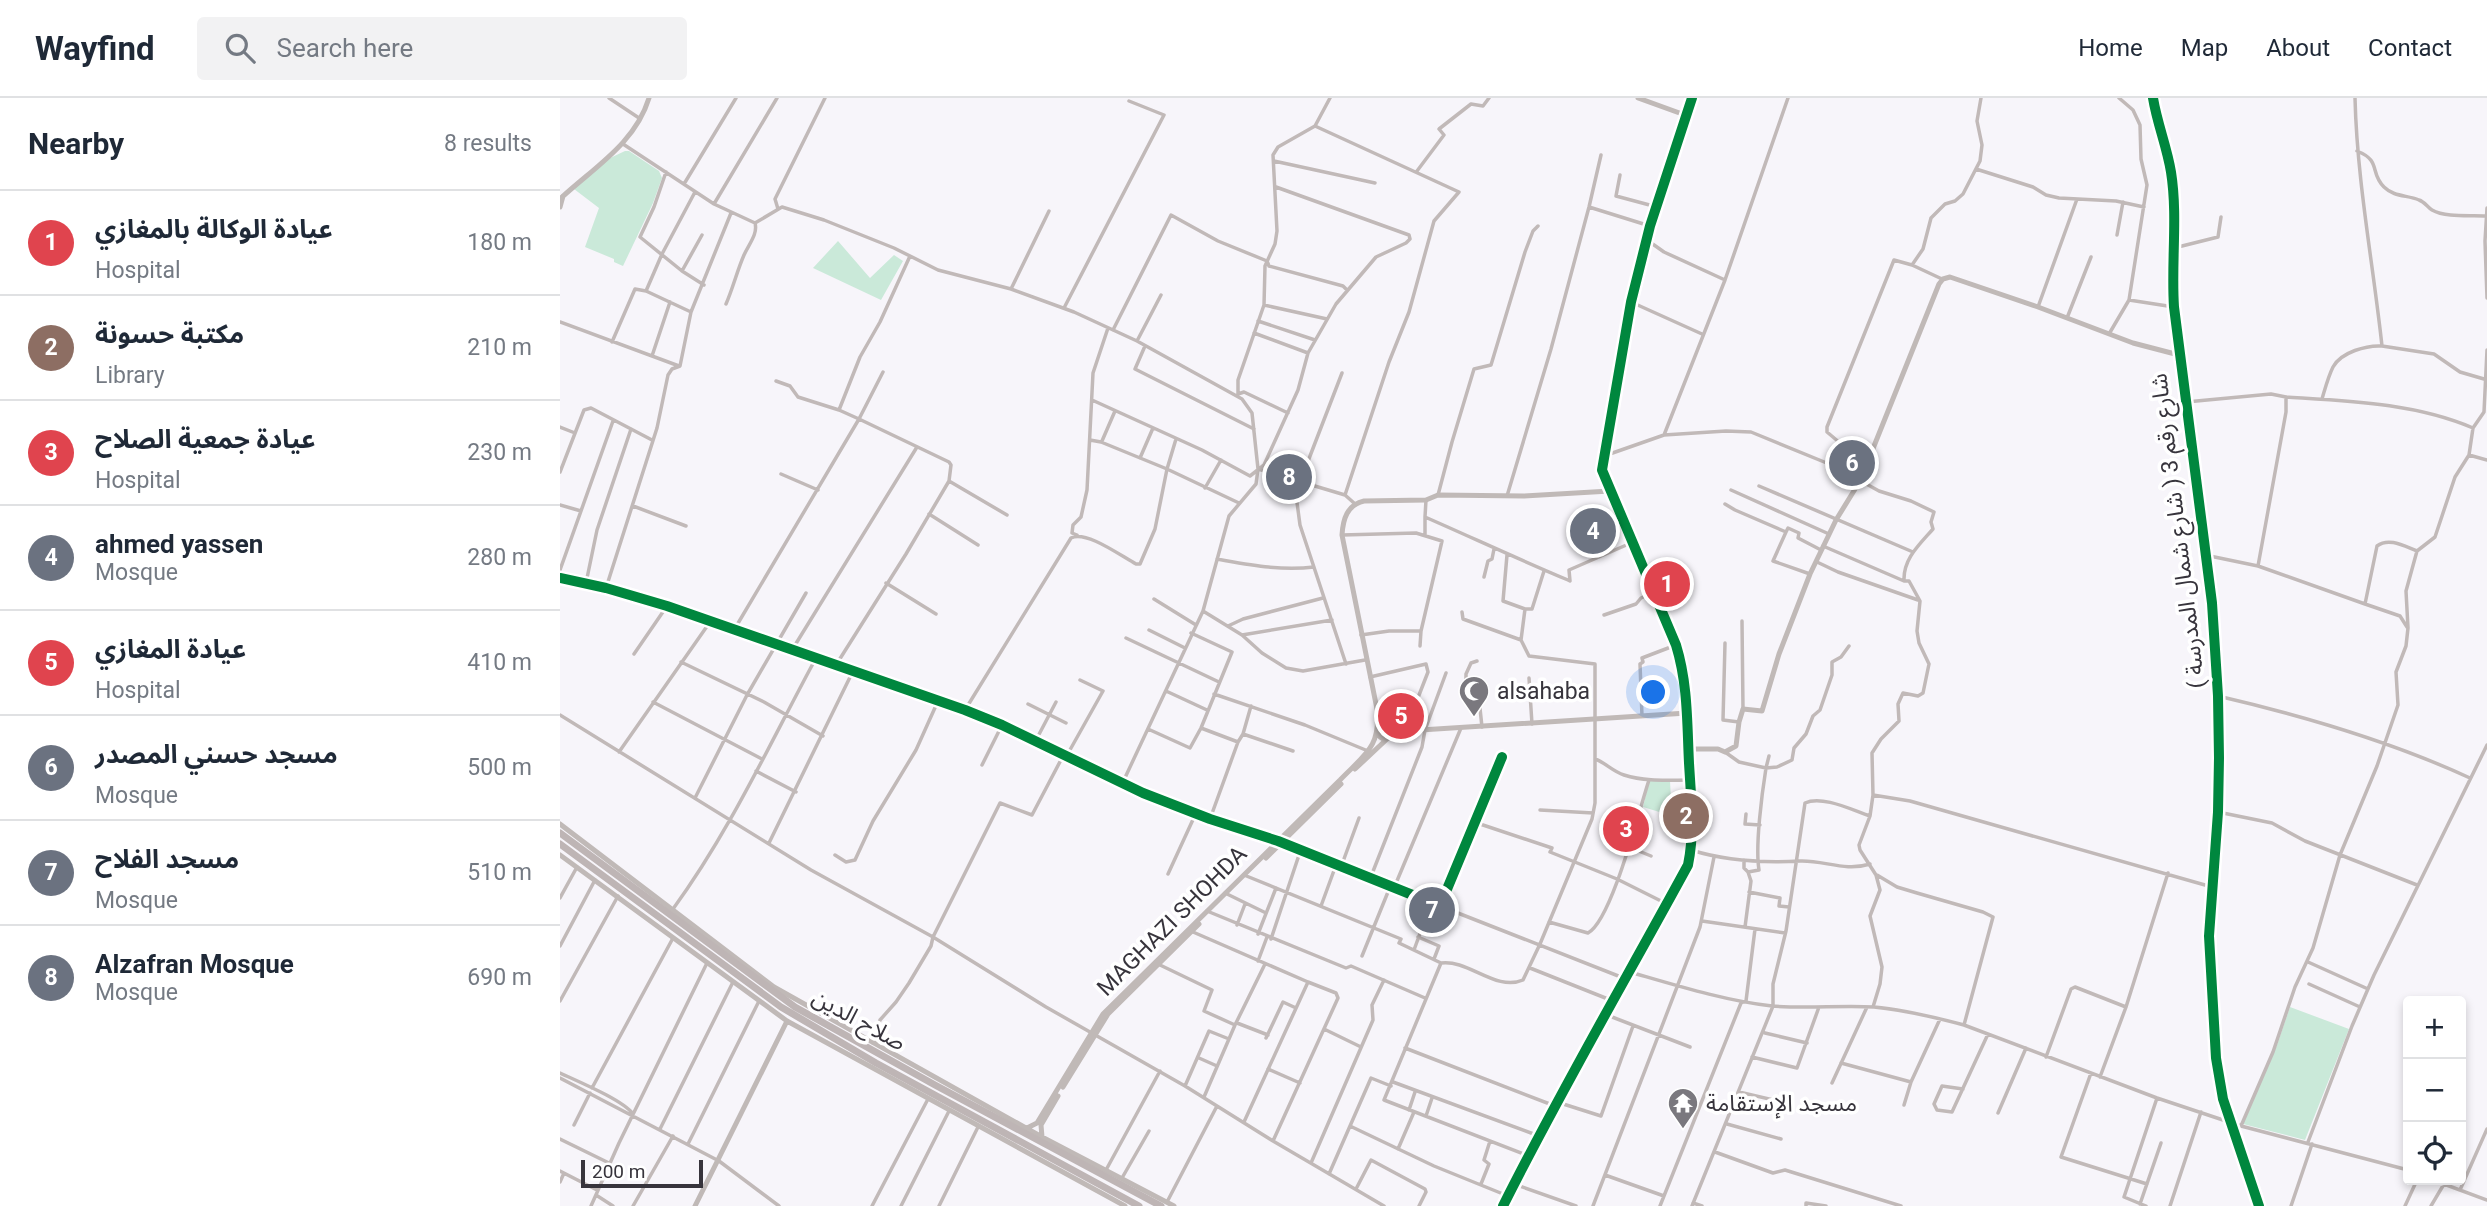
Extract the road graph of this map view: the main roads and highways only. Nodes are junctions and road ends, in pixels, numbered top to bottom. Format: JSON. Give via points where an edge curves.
{"nodes":[{"id":1,"x":560,"y":833,"type":"edge"},
{"id":2,"x":560,"y":844,"type":"edge"},
{"id":3,"x":577,"y":846,"type":"junction"},
{"id":4,"x":572,"y":853,"type":"junction"},
{"id":5,"x":597,"y":866,"type":"junction"},
{"id":6,"x":1041,"y":1139,"type":"junction"},
{"id":7,"x":1035,"y":1149,"type":"junction"},
{"id":8,"x":1123,"y":1182,"type":"junction"},
{"id":9,"x":1117,"y":1192,"type":"junction"},
{"id":10,"x":1164,"y":1204,"type":"edge"},
{"id":11,"x":1139,"y":1206,"type":"edge"}],
"edges":[{"from":1,"to":3,"type":"highway","name":"صلاح الدين"},
{"from":2,"to":4,"type":"highway","name":"صلاح الدين"},
{"from":3,"to":4,"type":"highway"},
{"from":3,"to":5,"type":"highway","name":"صلاح الدين"},
{"from":4,"to":5,"type":"highway","name":"صلاح الدين"},
{"from":5,"to":6,"type":"highway","name":"صلاح الدين","via":[[795,1007]]},
{"from":5,"to":7,"type":"highway","name":"صلاح الدين","via":[[646,913],[781,1007]]},
{"from":6,"to":7,"type":"highway"},
{"from":6,"to":8,"type":"highway","name":"صلاح الدين"},
{"from":7,"to":9,"type":"highway","name":"صلاح الدين"},
{"from":8,"to":9,"type":"highway"},
{"from":8,"to":10,"type":"highway","name":"صلاح الدين"},
{"from":9,"to":11,"type":"highway","name":"صلاح الدين"}]}
